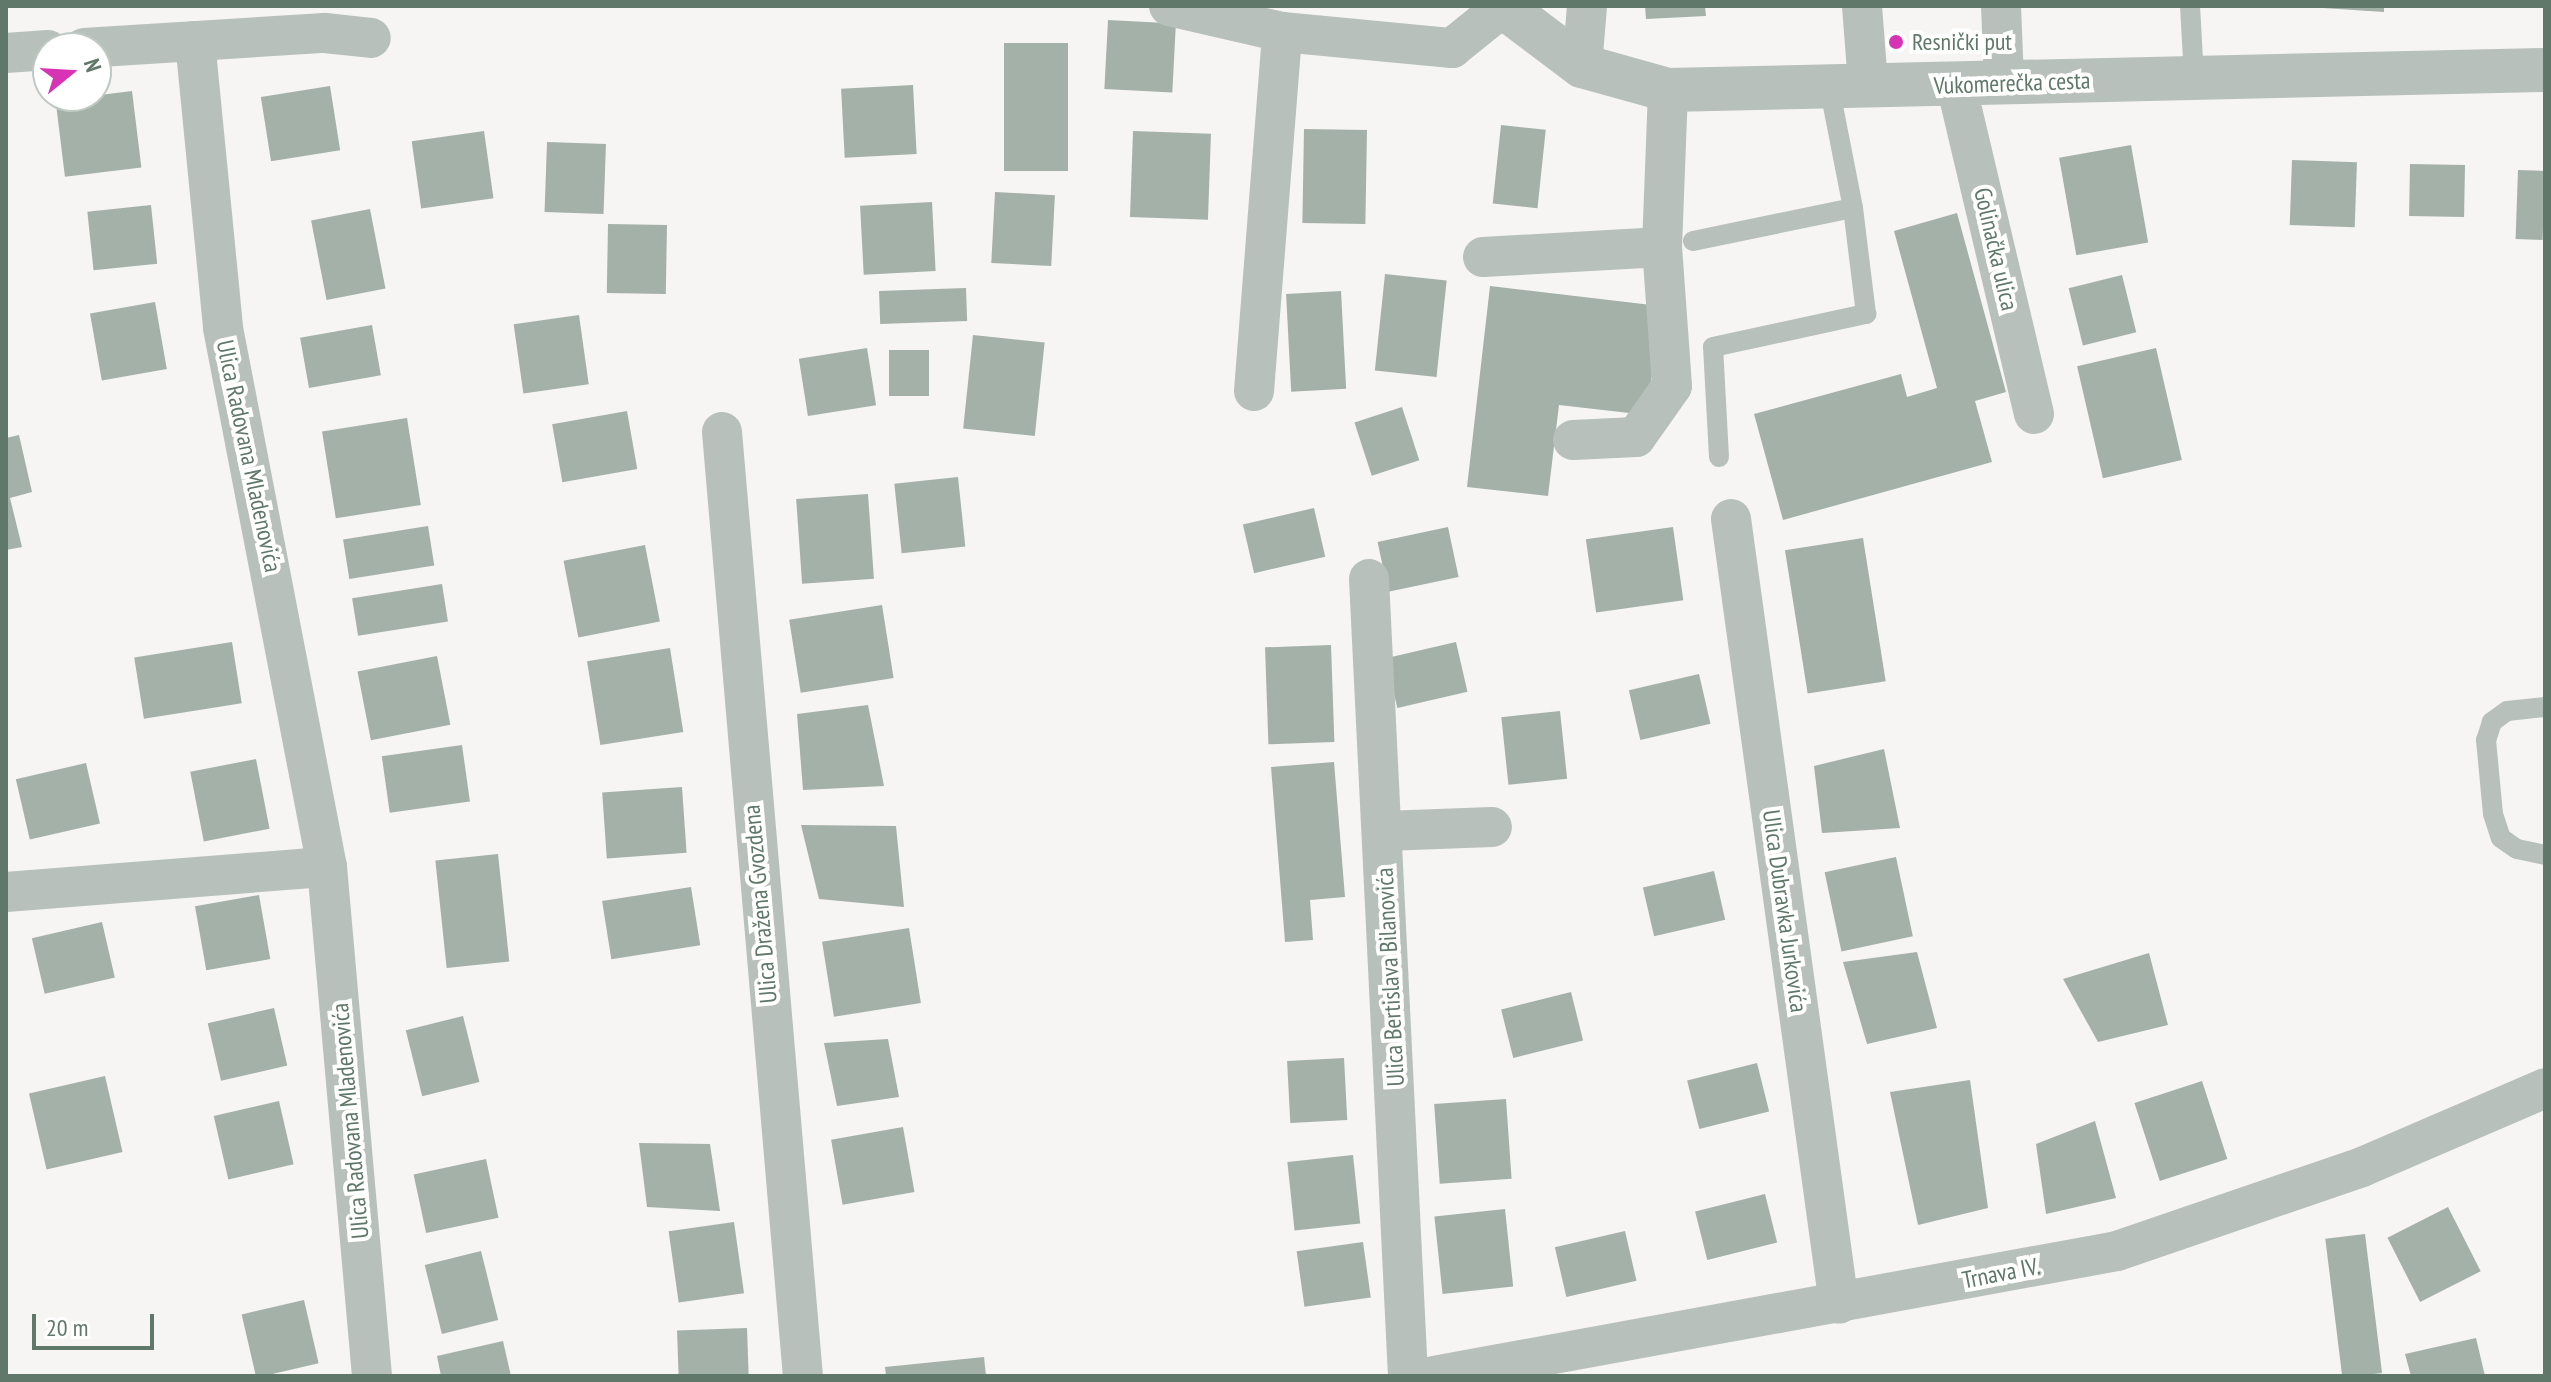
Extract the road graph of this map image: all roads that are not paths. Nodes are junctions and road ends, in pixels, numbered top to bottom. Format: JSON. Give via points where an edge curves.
{"nodes":[{"id":1,"x":1169,"y":6,"type":"edge"},
{"id":2,"x":1502,"y":6,"type":"edge"},
{"id":3,"x":1587,"y":6,"type":"edge"},
{"id":4,"x":1862,"y":6,"type":"edge"},
{"id":5,"x":2001,"y":6,"type":"edge"},
{"id":6,"x":2190,"y":6,"type":"edge"},
{"id":7,"x":1282,"y":32,"type":"junction"},
{"id":8,"x":371,"y":38,"type":"dead end"},
{"id":9,"x":195,"y":41,"type":"junction"},
{"id":10,"x":112,"y":46,"type":"edge"},
{"id":11,"x":32,"y":51,"type":"edge"},
{"id":12,"x":6,"y":53,"type":"edge"},
{"id":13,"x":1582,"y":66,"type":"junction"},
{"id":14,"x":2545,"y":70,"type":"edge"},
{"id":15,"x":2194,"y":78,"type":"junction"},
{"id":16,"x":2004,"y":82,"type":"junction"},
{"id":17,"x":1956,"y":84,"type":"junction"},
{"id":18,"x":1849,"y":85,"type":"junction"},
{"id":19,"x":1668,"y":90,"type":"junction"},
{"id":20,"x":1853,"y":208,"type":"junction"},
{"id":21,"x":1677,"y":244,"type":"junction"},
{"id":22,"x":1483,"y":257,"type":"dead end"},
{"id":23,"x":1254,"y":391,"type":"dead end"},
{"id":24,"x":2034,"y":414,"type":"dead end"},
{"id":25,"x":722,"y":432,"type":"dead end"},
{"id":26,"x":1573,"y":440,"type":"dead end"},
{"id":27,"x":1719,"y":457,"type":"dead end"},
{"id":28,"x":1731,"y":519,"type":"dead end"},
{"id":29,"x":1369,"y":579,"type":"dead end"},
{"id":30,"x":2545,"y":707,"type":"edge"},
{"id":31,"x":1492,"y":827,"type":"dead end"},
{"id":32,"x":1384,"y":831,"type":"junction"},
{"id":33,"x":2545,"y":855,"type":"edge"},
{"id":34,"x":327,"y":867,"type":"junction"},
{"id":35,"x":6,"y":892,"type":"edge"},
{"id":36,"x":2545,"y":1088,"type":"edge"},
{"id":37,"x":1839,"y":1304,"type":"junction"},
{"id":38,"x":1449,"y":1375,"type":"edge"},
{"id":39,"x":372,"y":1376,"type":"edge"},
{"id":40,"x":803,"y":1376,"type":"edge"},
{"id":41,"x":1408,"y":1376,"type":"edge"}],
"edges":[{"from":1,"to":7,"type":"street"},
{"from":2,"to":7,"type":"street","via":[[1452,48]]},
{"from":2,"to":13,"type":"street","name":"Vukomerečka cesta"},
{"from":3,"to":13,"type":"street"},
{"from":4,"to":18,"type":"street"},
{"from":5,"to":16,"type":"street"},
{"from":6,"to":15,"type":"lane"},
{"from":7,"to":23,"type":"street"},
{"from":8,"to":9,"type":"street","via":[[325,33]]},
{"from":9,"to":10,"type":"street"},
{"from":9,"to":34,"type":"street","name":"Ulica Radovana Mladenovića","via":[[223,328]]},
{"from":11,"to":12,"type":"street"},
{"from":13,"to":19,"type":"street","name":"Vukomerečka cesta"},
{"from":14,"to":15,"type":"street","name":"Vukomerečka cesta"},
{"from":15,"to":16,"type":"street","name":"Vukomerečka cesta"},
{"from":16,"to":17,"type":"street","name":"Vukomerečka cesta"},
{"from":17,"to":18,"type":"street","name":"Vukomerečka cesta"},
{"from":17,"to":24,"type":"street","name":"Golinačka ulica"},
{"from":18,"to":19,"type":"street","name":"Vukomerečka cesta"},
{"from":18,"to":20,"type":"lane"},
{"from":19,"to":21,"type":"street"},
{"from":20,"to":21,"type":"lane"},
{"from":20,"to":27,"type":"lane","via":[[1866,314],[1713,347]]},
{"from":21,"to":22,"type":"street"},
{"from":21,"to":26,"type":"street","via":[[1672,386],[1636,437]]},
{"from":25,"to":40,"type":"street","name":"Ulica Dražena Gvozdena"},
{"from":28,"to":37,"type":"street","name":"Ulica Dubravka Jurkovića"},
{"from":29,"to":32,"type":"street","name":"Ulica Bertislava Bilanovića"},
{"from":30,"to":33,"type":"lane","via":[[2507,711],[2492,722],[2486,740],[2493,814],[2501,838],[2517,849]]},
{"from":31,"to":32,"type":"street"},
{"from":32,"to":41,"type":"street","name":"Ulica Bertislava Bilanovića"},
{"from":34,"to":35,"type":"street"},
{"from":34,"to":39,"type":"street","name":"Ulica Radovana Mladenovića"},
{"from":36,"to":37,"type":"street","name":"Trnava IV.","via":[[2362,1167],[2117,1251]]},
{"from":37,"to":38,"type":"street","name":"Trnava IV."}]}
